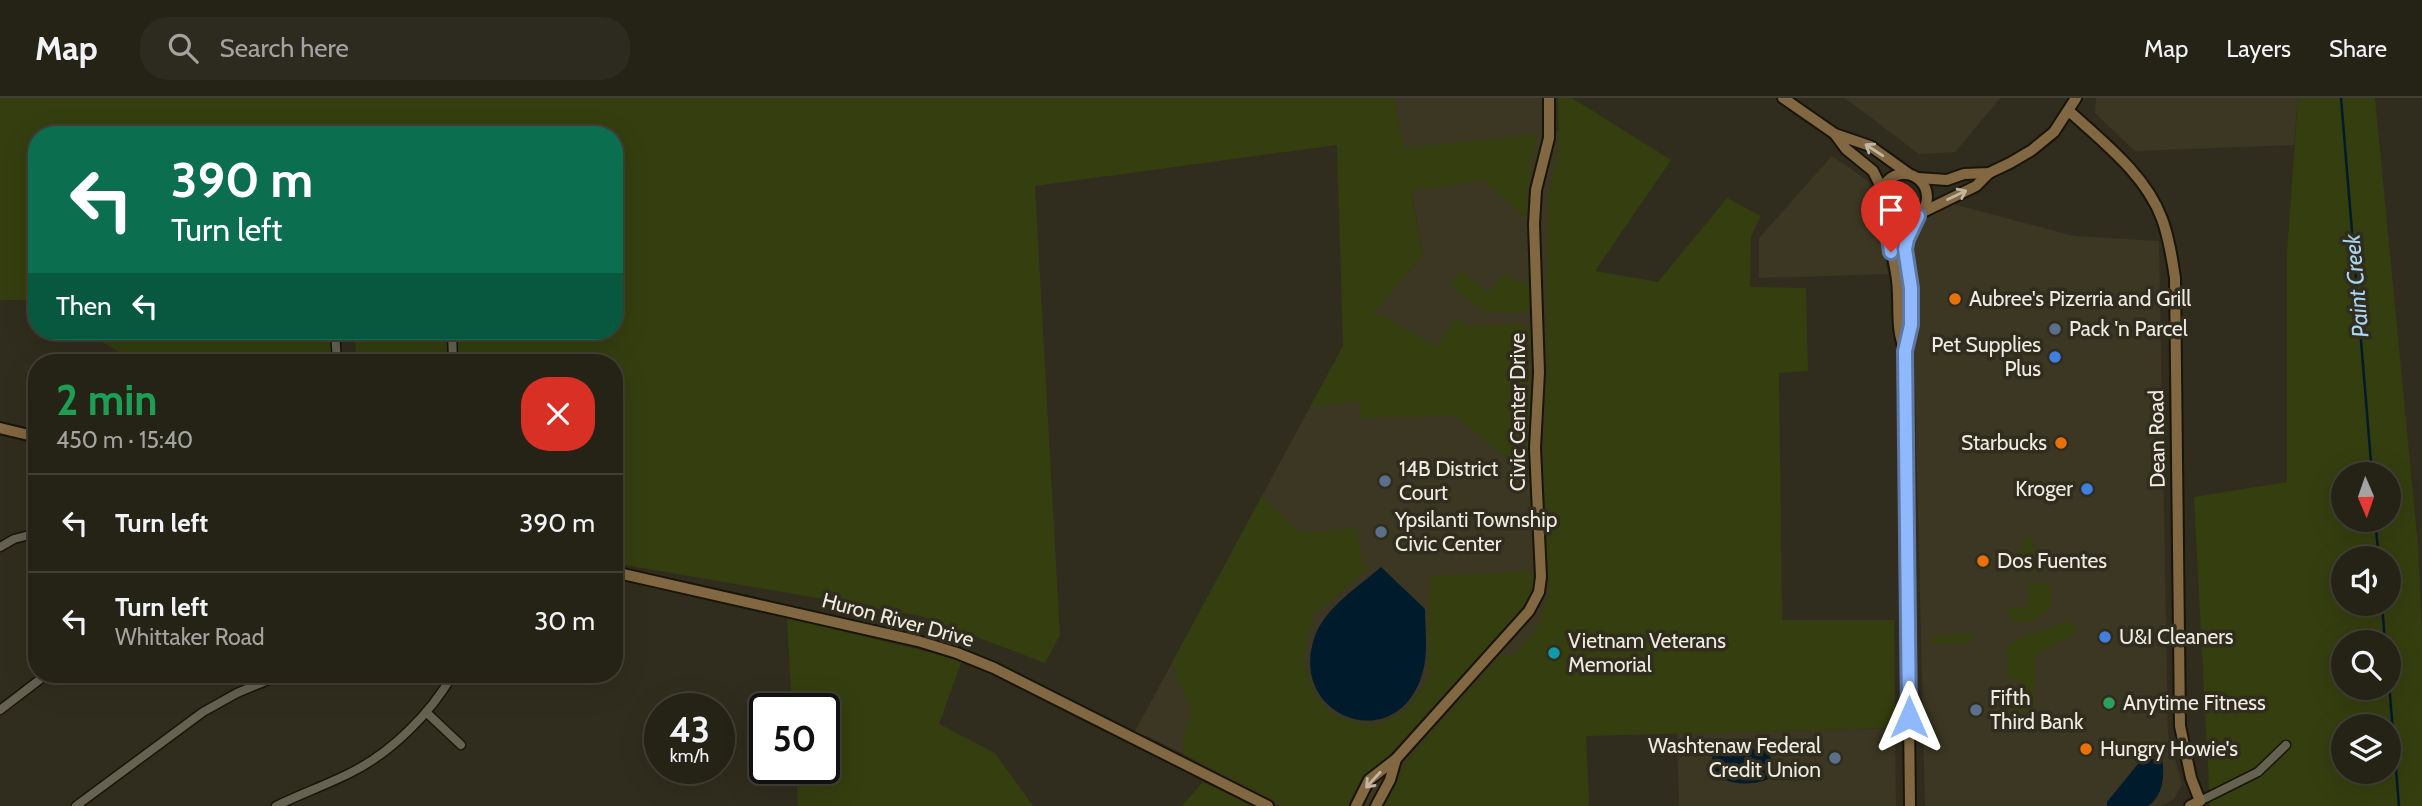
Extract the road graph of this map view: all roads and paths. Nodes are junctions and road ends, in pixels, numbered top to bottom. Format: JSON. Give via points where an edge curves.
{"nodes":[{"id":1,"x":1549,"y":98,"type":"edge"},
{"id":2,"x":1783,"y":98,"type":"edge"},
{"id":3,"x":2076,"y":98,"type":"edge"},
{"id":4,"x":2069,"y":111,"type":"junction"},
{"id":5,"x":1835,"y":134,"type":"junction"},
{"id":6,"x":1989,"y":173,"type":"junction"},
{"id":7,"x":1913,"y":176,"type":"junction"},
{"id":8,"x":1882,"y":189,"type":"junction"},
{"id":9,"x":1885,"y":210,"type":"junction"},
{"id":10,"x":1919,"y":214,"type":"junction"},
{"id":11,"x":1905,"y":351,"type":"junction"},
{"id":12,"x":0,"y":428,"type":"edge"},
{"id":13,"x":28,"y":435,"type":"edge"},
{"id":14,"x":28,"y":535,"type":"edge"},
{"id":15,"x":0,"y":547,"type":"edge"},
{"id":16,"x":623,"y":574,"type":"edge"},
{"id":17,"x":35,"y":683,"type":"edge"},
{"id":18,"x":261,"y":683,"type":"edge"},
{"id":19,"x":447,"y":683,"type":"edge"},
{"id":20,"x":0,"y":710,"type":"edge"},
{"id":21,"x":426,"y":712,"type":"junction"},
{"id":22,"x":461,"y":745,"type":"dead end"},
{"id":23,"x":2286,"y":745,"type":"dead end"},
{"id":24,"x":1396,"y":759,"type":"junction"},
{"id":25,"x":2200,"y":800,"type":"junction"},
{"id":26,"x":76,"y":806,"type":"edge"},
{"id":27,"x":276,"y":806,"type":"edge"},
{"id":28,"x":1268,"y":806,"type":"edge"},
{"id":29,"x":1356,"y":806,"type":"edge"},
{"id":30,"x":1376,"y":806,"type":"edge"},
{"id":31,"x":1910,"y":806,"type":"edge"},
{"id":32,"x":2190,"y":806,"type":"edge"}],
"edges":[{"from":1,"to":24,"type":"main road","name":"Civic Center Drive","via":[[1549,138],[1536,190],[1534,224],[1539,592],[1529,611]]},
{"from":2,"to":5,"type":"main road"},
{"from":3,"to":4,"type":"main road"},
{"from":4,"to":6,"type":"main road","via":[[2054,132],[2032,150]]},
{"from":4,"to":25,"type":"main road","name":"Dean Road","via":[[2147,191],[2171,248],[2180,726]]},
{"from":7,"to":5,"type":"main road","one_way":true,"via":[[1870,146]]},
{"from":5,"to":8,"type":"main road","via":[[1873,171]]},
{"from":6,"to":7,"type":"main road","via":[[1947,180]]},
{"from":10,"to":6,"type":"main road","one_way":true,"via":[[1976,186]]},
{"from":7,"to":8,"type":"main road","via":[[1897,174]]},
{"from":7,"to":10,"type":"main road","via":[[1928,195]]},
{"from":8,"to":9,"type":"main road"},
{"from":9,"to":10,"type":"main road","via":[[1905,220]]},
{"from":9,"to":11,"type":"main road","via":[[1897,280],[1899,339]]},
{"from":10,"to":11,"type":"main road","via":[[1905,249],[1911,325]]},
{"from":11,"to":31,"type":"main road"},
{"from":12,"to":13,"type":"main road"},
{"from":14,"to":15,"type":"street"},
{"from":16,"to":28,"type":"main road","name":"Huron River Drive","via":[[957,653]]},
{"from":17,"to":20,"type":"street"},
{"from":18,"to":26,"type":"street","via":[[202,712]]},
{"from":19,"to":21,"type":"street"},
{"from":21,"to":22,"type":"street"},
{"from":21,"to":27,"type":"street","via":[[383,753]]},
{"from":23,"to":25,"type":"street","via":[[2258,772]]},
{"from":24,"to":29,"type":"main road","name":"Civic Center Drive","one_way":true,"via":[[1369,780]]},
{"from":24,"to":30,"type":"main road","name":"Civic Center Drive"},
{"from":25,"to":32,"type":"main road"}]}
